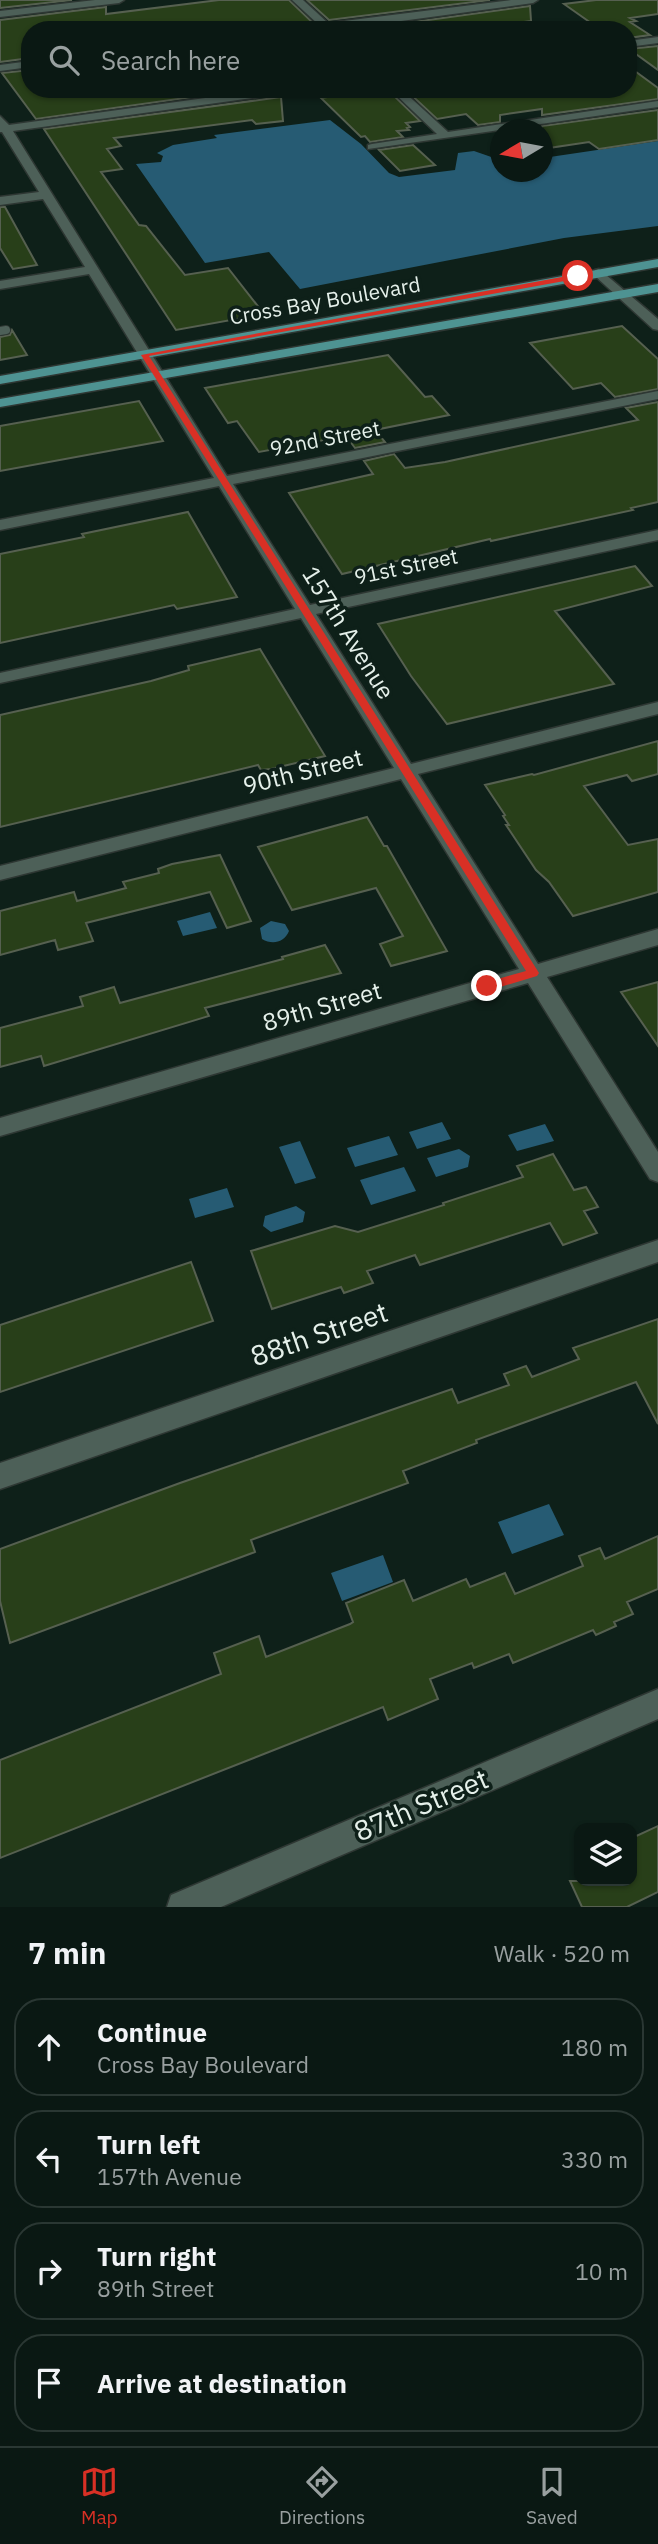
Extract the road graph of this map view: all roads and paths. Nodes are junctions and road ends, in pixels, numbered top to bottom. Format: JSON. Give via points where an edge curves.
{"nodes":[{"id":1,"x":119,"y":0,"type":"edge"},
{"id":2,"x":297,"y":0,"type":"edge"},
{"id":3,"x":533,"y":0,"type":"edge"},
{"id":4,"x":0,"y":14,"type":"edge"},
{"id":5,"x":320,"y":21,"type":"edge"},
{"id":6,"x":379,"y":21,"type":"edge"},
{"id":7,"x":658,"y":40,"type":"edge"},
{"id":8,"x":637,"y":43,"type":"edge"},
{"id":9,"x":21,"y":65,"type":"edge"},
{"id":10,"x":0,"y":68,"type":"edge"},
{"id":11,"x":224,"y":98,"type":"edge"},
{"id":12,"x":405,"y":98,"type":"edge"},
{"id":13,"x":658,"y":104,"type":"edge"},
{"id":14,"x":2,"y":126,"type":"edge"},
{"id":15,"x":445,"y":135,"type":"junction"},
{"id":16,"x":372,"y":147,"type":"dead end"},
{"id":17,"x":47,"y":195,"type":"junction"},
{"id":18,"x":0,"y":201,"type":"edge"},
{"id":19,"x":658,"y":263,"type":"edge"},
{"id":20,"x":92,"y":271,"type":"junction"},
{"id":21,"x":599,"y":273,"type":"junction"},
{"id":22,"x":0,"y":285,"type":"edge"},
{"id":23,"x":658,"y":288,"type":"edge"},
{"id":24,"x":622,"y":295,"type":"junction"},
{"id":25,"x":658,"y":326,"type":"edge"},
{"id":26,"x":145,"y":355,"type":"junction"},
{"id":27,"x":158,"y":376,"type":"junction"},
{"id":28,"x":0,"y":380,"type":"edge"},
{"id":29,"x":0,"y":394,"type":"edge"},
{"id":30,"x":658,"y":395,"type":"edge"},
{"id":31,"x":0,"y":403,"type":"edge"},
{"id":32,"x":223,"y":480,"type":"junction"},
{"id":33,"x":0,"y":525,"type":"edge"},
{"id":34,"x":658,"y":535,"type":"edge"},
{"id":35,"x":306,"y":612,"type":"junction"},
{"id":36,"x":0,"y":678,"type":"edge"},
{"id":37,"x":658,"y":708,"type":"edge"},
{"id":38,"x":406,"y":771,"type":"junction"},
{"id":39,"x":0,"y":873,"type":"edge"},
{"id":40,"x":658,"y":937,"type":"edge"},
{"id":41,"x":533,"y":973,"type":"junction"},
{"id":42,"x":0,"y":1127,"type":"edge"},
{"id":43,"x":658,"y":1172,"type":"edge"},
{"id":44,"x":658,"y":1251,"type":"edge"},
{"id":45,"x":0,"y":1476,"type":"edge"},
{"id":46,"x":658,"y":1704,"type":"edge"},
{"id":47,"x":183,"y":1907,"type":"edge"}],
"edges":[{"from":1,"to":4,"type":"street"},
{"from":2,"to":5,"type":"street"},
{"from":3,"to":6,"type":"street"},
{"from":7,"to":8,"type":"street"},
{"from":9,"to":10,"type":"street"},
{"from":11,"to":14,"type":"street"},
{"from":12,"to":15,"type":"street"},
{"from":13,"to":15,"type":"street"},
{"from":14,"to":17,"type":"street","name":"157th Avenue"},
{"from":15,"to":16,"type":"street"},
{"from":17,"to":18,"type":"street"},
{"from":17,"to":20,"type":"street","name":"157th Avenue"},
{"from":19,"to":21,"type":"main road","name":"Cross Bay Boulevard"},
{"from":20,"to":22,"type":"street"},
{"from":20,"to":26,"type":"street","name":"157th Avenue"},
{"from":21,"to":24,"type":"street"},
{"from":21,"to":26,"type":"main road","name":"Cross Bay Boulevard"},
{"from":23,"to":24,"type":"main road","name":"Cross Bay Boulevard"},
{"from":24,"to":25,"type":"street"},
{"from":24,"to":27,"type":"main road","name":"Cross Bay Boulevard"},
{"from":26,"to":27,"type":"street","name":"157th Avenue"},
{"from":26,"to":28,"type":"main road","name":"Cross Bay Boulevard"},
{"from":26,"to":29,"type":"main road","via":[[116,373]]},
{"from":27,"to":31,"type":"main road","name":"Cross Bay Boulevard"},
{"from":27,"to":32,"type":"street","name":"157th Avenue"},
{"from":30,"to":32,"type":"street","name":"92nd Street"},
{"from":32,"to":33,"type":"street","name":"92nd Street"},
{"from":32,"to":35,"type":"street","name":"157th Avenue"},
{"from":34,"to":35,"type":"street","name":"91st Street"},
{"from":35,"to":36,"type":"street","name":"91st Street"},
{"from":35,"to":38,"type":"street","name":"157th Avenue"},
{"from":37,"to":38,"type":"street","name":"90th Street"},
{"from":38,"to":39,"type":"street","name":"90th Street"},
{"from":38,"to":41,"type":"street","name":"157th Avenue"},
{"from":40,"to":41,"type":"street","name":"89th Street"},
{"from":41,"to":42,"type":"street","name":"89th Street"},
{"from":41,"to":43,"type":"street","name":"157th Avenue"},
{"from":44,"to":45,"type":"street","name":"88th Street"},
{"from":46,"to":47,"type":"street","name":"87th Street"}]}
